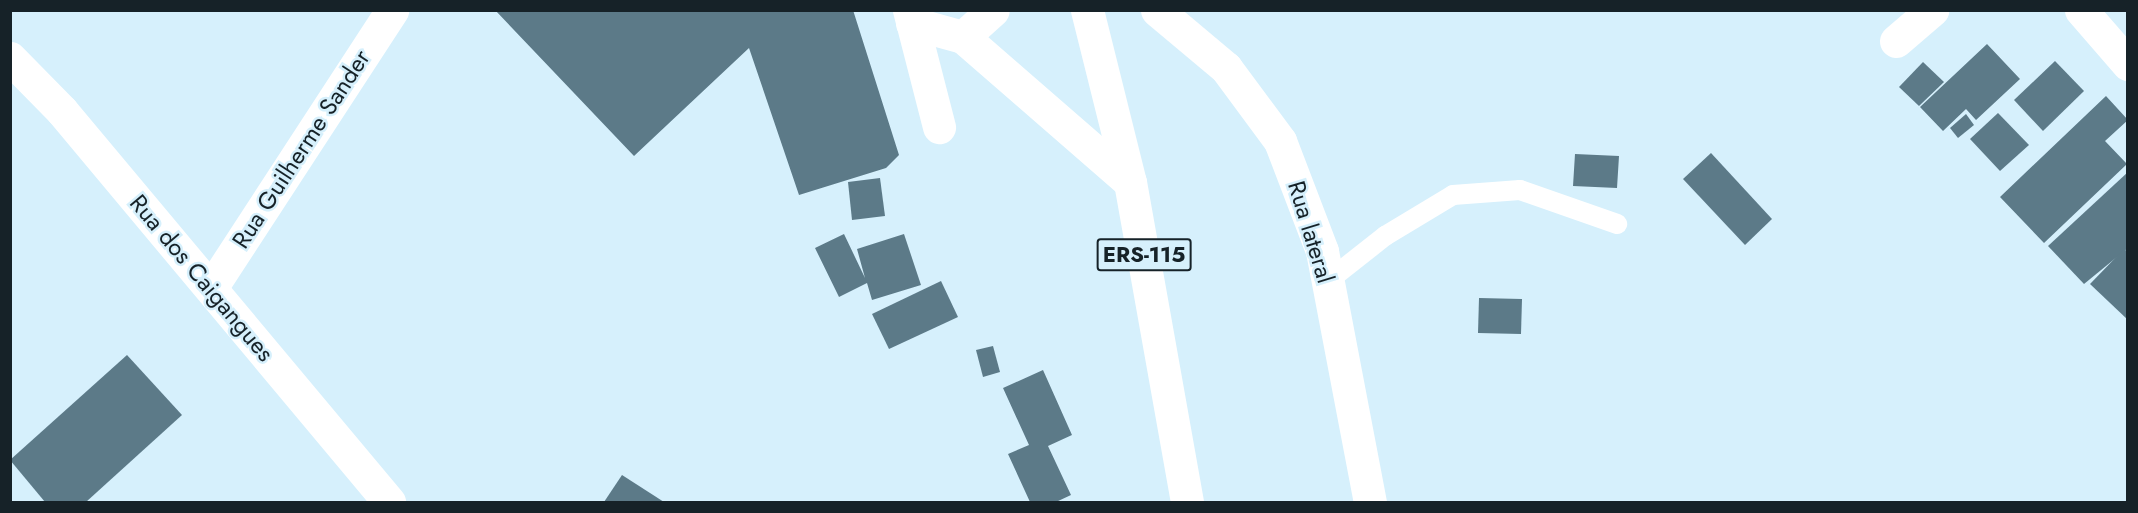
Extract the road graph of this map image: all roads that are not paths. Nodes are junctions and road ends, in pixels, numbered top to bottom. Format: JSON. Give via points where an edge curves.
{"nodes":[{"id":1,"x":392,"y":10,"type":"edge"},
{"id":2,"x":993,"y":10,"type":"edge"},
{"id":3,"x":1087,"y":10,"type":"edge"},
{"id":4,"x":1157,"y":10,"type":"edge"},
{"id":5,"x":1932,"y":10,"type":"edge"},
{"id":6,"x":2081,"y":10,"type":"edge"},
{"id":7,"x":910,"y":17,"type":"edge"},
{"id":8,"x":963,"y":37,"type":"junction"},
{"id":9,"x":1896,"y":41,"type":"dead end"},
{"id":10,"x":10,"y":58,"type":"edge"},
{"id":11,"x":2127,"y":64,"type":"edge"},
{"id":12,"x":939,"y":127,"type":"dead end"},
{"id":13,"x":1130,"y":182,"type":"junction"},
{"id":14,"x":1617,"y":224,"type":"dead end"},
{"id":15,"x":1328,"y":281,"type":"junction"},
{"id":16,"x":211,"y":288,"type":"junction"},
{"id":17,"x":389,"y":502,"type":"edge"},
{"id":18,"x":1187,"y":502,"type":"edge"},
{"id":19,"x":1370,"y":502,"type":"edge"}],
"edges":[{"from":1,"to":16,"type":"street","name":"Rua Guilherme Sander"},
{"from":2,"to":8,"type":"street"},
{"from":3,"to":13,"type":"street","number":"ERS-115"},
{"from":4,"to":15,"type":"street","name":"Rua lateral","via":[[1226,68],[1280,141]]},
{"from":5,"to":9,"type":"street"},
{"from":6,"to":11,"type":"street"},
{"from":7,"to":8,"type":"street"},
{"from":7,"to":12,"type":"street"},
{"from":8,"to":13,"type":"street"},
{"from":10,"to":16,"type":"street","name":"Rua dos Caigangues"},
{"from":13,"to":18,"type":"street","number":"ERS-115"},
{"from":14,"to":15,"type":"lane","via":[[1520,190],[1454,195],[1385,236]]},
{"from":15,"to":19,"type":"street","name":"Rua lateral"},
{"from":16,"to":17,"type":"street","name":"Rua dos Caigangues"}]}
